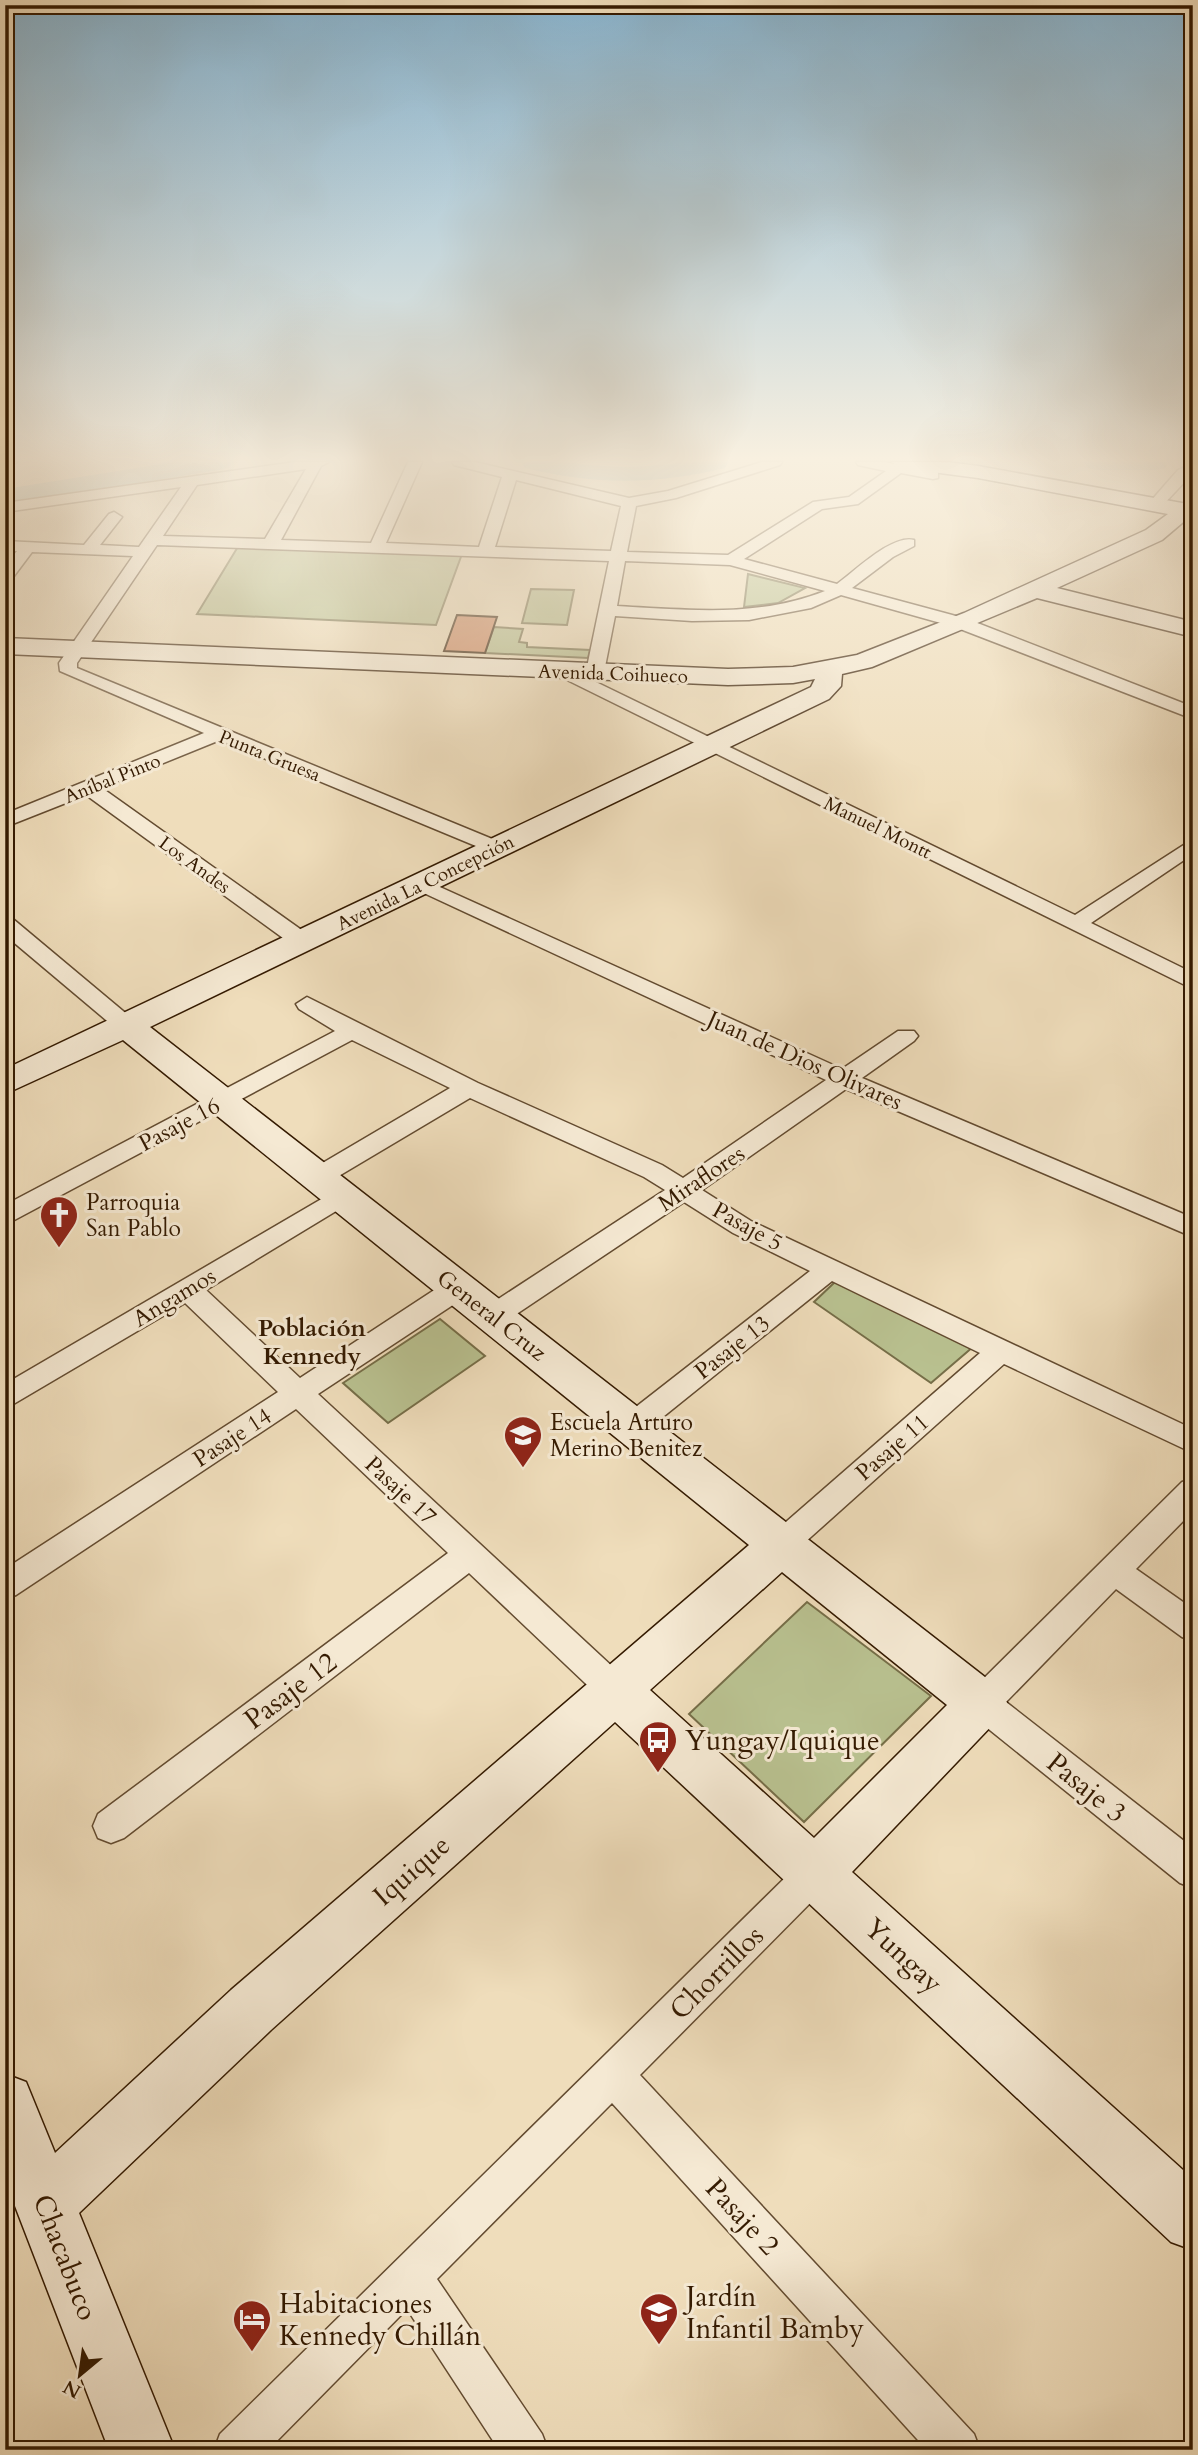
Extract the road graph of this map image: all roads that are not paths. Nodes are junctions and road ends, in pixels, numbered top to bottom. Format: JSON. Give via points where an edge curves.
{"nodes":[{"id":1,"x":126,"y":577,"type":"edge"},
{"id":2,"x":614,"y":577,"type":"edge"},
{"id":3,"x":791,"y":577,"type":"edge"},
{"id":4,"x":856,"y":577,"type":"edge"},
{"id":5,"x":1065,"y":577,"type":"edge"},
{"id":6,"x":839,"y":590,"type":"junction"},
{"id":7,"x":1036,"y":590,"type":"junction"},
{"id":8,"x":607,"y":610,"type":"junction"},
{"id":9,"x":961,"y":623,"type":"junction"},
{"id":10,"x":1193,"y":630,"type":"edge"},
{"id":11,"x":5,"y":646,"type":"edge"},
{"id":12,"x":78,"y":649,"type":"junction"},
{"id":13,"x":829,"y":669,"type":"junction"},
{"id":14,"x":563,"y":671,"type":"junction"},
{"id":15,"x":595,"y":672,"type":"junction"},
{"id":16,"x":1193,"y":714,"type":"edge"},
{"id":17,"x":219,"y":734,"type":"junction"},
{"id":18,"x":713,"y":745,"type":"junction"},
{"id":19,"x":88,"y":787,"type":"junction"},
{"id":20,"x":5,"y":821,"type":"edge"},
{"id":21,"x":1193,"y":845,"type":"edge"},
{"id":22,"x":495,"y":848,"type":"junction"},
{"id":23,"x":420,"y":884,"type":"junction"},
{"id":24,"x":1076,"y":924,"type":"junction"},
{"id":25,"x":7,"y":928,"type":"edge"},
{"id":26,"x":302,"y":941,"type":"junction"},
{"id":27,"x":1193,"y":982,"type":"edge"},
{"id":28,"x":307,"y":1004,"type":"dead end"},
{"id":29,"x":127,"y":1026,"type":"junction"},
{"id":30,"x":352,"y":1031,"type":"junction"},
{"id":31,"x":906,"y":1036,"type":"dead end"},
{"id":32,"x":844,"y":1079,"type":"junction"},
{"id":33,"x":5,"y":1083,"type":"edge"},
{"id":34,"x":469,"y":1088,"type":"junction"},
{"id":35,"x":222,"y":1101,"type":"junction"},
{"id":36,"x":330,"y":1186,"type":"junction"},
{"id":37,"x":686,"y":1189,"type":"junction"},
{"id":38,"x":5,"y":1216,"type":"edge"},
{"id":39,"x":1193,"y":1228,"type":"edge"},
{"id":40,"x":830,"y":1269,"type":"junction"},
{"id":41,"x":458,"y":1288,"type":"junction"},
{"id":42,"x":187,"y":1289,"type":"junction"},
{"id":43,"x":493,"y":1316,"type":"junction"},
{"id":44,"x":1002,"y":1350,"type":"junction"},
{"id":45,"x":298,"y":1393,"type":"junction"},
{"id":46,"x":5,"y":1398,"type":"edge"},
{"id":47,"x":633,"y":1425,"type":"junction"},
{"id":48,"x":1193,"y":1442,"type":"edge"},
{"id":49,"x":1193,"y":1491,"type":"edge"},
{"id":50,"x":782,"y":1544,"type":"junction"},
{"id":51,"x":470,"y":1554,"type":"junction"},
{"id":52,"x":1114,"y":1570,"type":"junction"},
{"id":53,"x":5,"y":1586,"type":"edge"},
{"id":54,"x":1193,"y":1627,"type":"edge"},
{"id":55,"x":616,"y":1691,"type":"junction"},
{"id":56,"x":982,"y":1703,"type":"junction"},
{"id":57,"x":110,"y":1826,"type":"dead end"},
{"id":58,"x":1193,"y":1871,"type":"edge"},
{"id":59,"x":815,"y":1873,"type":"junction"},
{"id":60,"x":613,"y":2075,"type":"junction"},
{"id":61,"x":5,"y":2103,"type":"edge"},
{"id":62,"x":45,"y":2203,"type":"junction"},
{"id":63,"x":1193,"y":2220,"type":"edge"},
{"id":64,"x":410,"y":2276,"type":"junction"},
{"id":65,"x":142,"y":2450,"type":"edge"},
{"id":66,"x":236,"y":2450,"type":"edge"},
{"id":67,"x":526,"y":2450,"type":"edge"},
{"id":68,"x":958,"y":2450,"type":"edge"}],
"edges":[{"from":1,"to":12,"type":"street"},
{"from":2,"to":8,"type":"street"},
{"from":3,"to":6,"type":"street"},
{"from":4,"to":6,"type":"street"},
{"from":5,"to":7,"type":"street","name":"Avenida Coihueco"},
{"from":6,"to":8,"type":"street","via":[[750,616]]},
{"from":6,"to":9,"type":"street"},
{"from":7,"to":9,"type":"street","name":"Avenida Coihueco"},
{"from":7,"to":10,"type":"street"},
{"from":8,"to":15,"type":"street"},
{"from":9,"to":13,"type":"street","name":"Avenida Coihueco","via":[[880,656]]},
{"from":9,"to":16,"type":"street"},
{"from":11,"to":12,"type":"street","name":"Avenida Coihueco"},
{"from":12,"to":14,"type":"street","name":"Avenida Coihueco"},
{"from":12,"to":17,"type":"street","name":"Punta Gruesa","via":[[68,663],[73,674]]},
{"from":13,"to":15,"type":"street","name":"Avenida Coihueco","via":[[751,677]]},
{"from":13,"to":18,"type":"street","name":"Avenida La Concepción","via":[[828,685],[820,694]]},
{"from":14,"to":15,"type":"street","name":"Avenida Coihueco"},
{"from":14,"to":18,"type":"street","name":"Manuel Montt"},
{"from":17,"to":19,"type":"street","name":"Aníbal Pinto"},
{"from":17,"to":22,"type":"street","name":"Punta Gruesa"},
{"from":18,"to":22,"type":"street","name":"Avenida La Concepción"},
{"from":18,"to":24,"type":"street","name":"Manuel Montt"},
{"from":19,"to":20,"type":"street","name":"Aníbal Pinto"},
{"from":19,"to":26,"type":"street","name":"Los Andes"},
{"from":21,"to":24,"type":"street"},
{"from":22,"to":23,"type":"street","name":"Avenida La Concepción"},
{"from":23,"to":26,"type":"street","name":"Avenida La Concepción"},
{"from":23,"to":32,"type":"street","name":"Juan de Dios Olivares"},
{"from":24,"to":27,"type":"street","name":"Manuel Montt"},
{"from":25,"to":29,"type":"street","name":"General Cruz"},
{"from":26,"to":29,"type":"street","name":"Avenida La Concepción"},
{"from":28,"to":30,"type":"street","name":"Pasaje 5"},
{"from":29,"to":33,"type":"street","name":"Avenida La Concepción"},
{"from":29,"to":35,"type":"street","name":"General Cruz"},
{"from":30,"to":34,"type":"street","name":"Pasaje 5"},
{"from":30,"to":35,"type":"street","name":"Pasaje 16"},
{"from":31,"to":32,"type":"street","name":"Miraflores"},
{"from":32,"to":37,"type":"street","name":"Miraflores"},
{"from":32,"to":39,"type":"street","name":"Juan de Dios Olivares"},
{"from":34,"to":36,"type":"street","name":"Angamos"},
{"from":34,"to":37,"type":"street","name":"Pasaje 5"},
{"from":35,"to":36,"type":"street","name":"General Cruz"},
{"from":35,"to":38,"type":"street","name":"Pasaje 16"},
{"from":36,"to":41,"type":"street","name":"General Cruz"},
{"from":36,"to":42,"type":"street","name":"Angamos"},
{"from":37,"to":40,"type":"street","name":"Pasaje 5","via":[[742,1227]]},
{"from":37,"to":43,"type":"street","name":"Miraflores"},
{"from":40,"to":44,"type":"street","name":"Pasaje 5"},
{"from":40,"to":47,"type":"street","name":"Pasaje 13"},
{"from":41,"to":43,"type":"street","name":"General Cruz"},
{"from":41,"to":45,"type":"street","name":"Pasaje 14"},
{"from":42,"to":45,"type":"street","name":"Pasaje 17"},
{"from":42,"to":46,"type":"street","name":"Angamos"},
{"from":43,"to":47,"type":"street","name":"General Cruz"},
{"from":44,"to":48,"type":"street","name":"Pasaje 5"},
{"from":44,"to":50,"type":"street","name":"Pasaje 11"},
{"from":45,"to":51,"type":"street","name":"Pasaje 17"},
{"from":45,"to":53,"type":"street","name":"Pasaje 14"},
{"from":47,"to":50,"type":"street","name":"General Cruz"},
{"from":49,"to":52,"type":"street","name":"Chorrillos"},
{"from":50,"to":55,"type":"street","name":"Iquique"},
{"from":50,"to":56,"type":"street","name":"General Cruz"},
{"from":51,"to":55,"type":"street","name":"Pasaje 17"},
{"from":51,"to":57,"type":"street","name":"Pasaje 12"},
{"from":52,"to":54,"type":"street"},
{"from":52,"to":56,"type":"street","name":"Chorrillos"},
{"from":55,"to":59,"type":"street","name":"Yungay"},
{"from":55,"to":62,"type":"street","name":"Iquique","via":[[251,2010]]},
{"from":56,"to":58,"type":"street","name":"Pasaje 3"},
{"from":56,"to":59,"type":"street","name":"Chorrillos"},
{"from":59,"to":60,"type":"street","name":"Chorrillos"},
{"from":59,"to":63,"type":"street","name":"Yungay"},
{"from":60,"to":64,"type":"street","name":"Chorrillos"},
{"from":60,"to":68,"type":"street","name":"Pasaje 2"},
{"from":61,"to":62,"type":"street","name":"Chacabuco"},
{"from":62,"to":65,"type":"street","name":"Chacabuco"},
{"from":64,"to":66,"type":"street","name":"Chorrillos"},
{"from":64,"to":67,"type":"street"}]}
